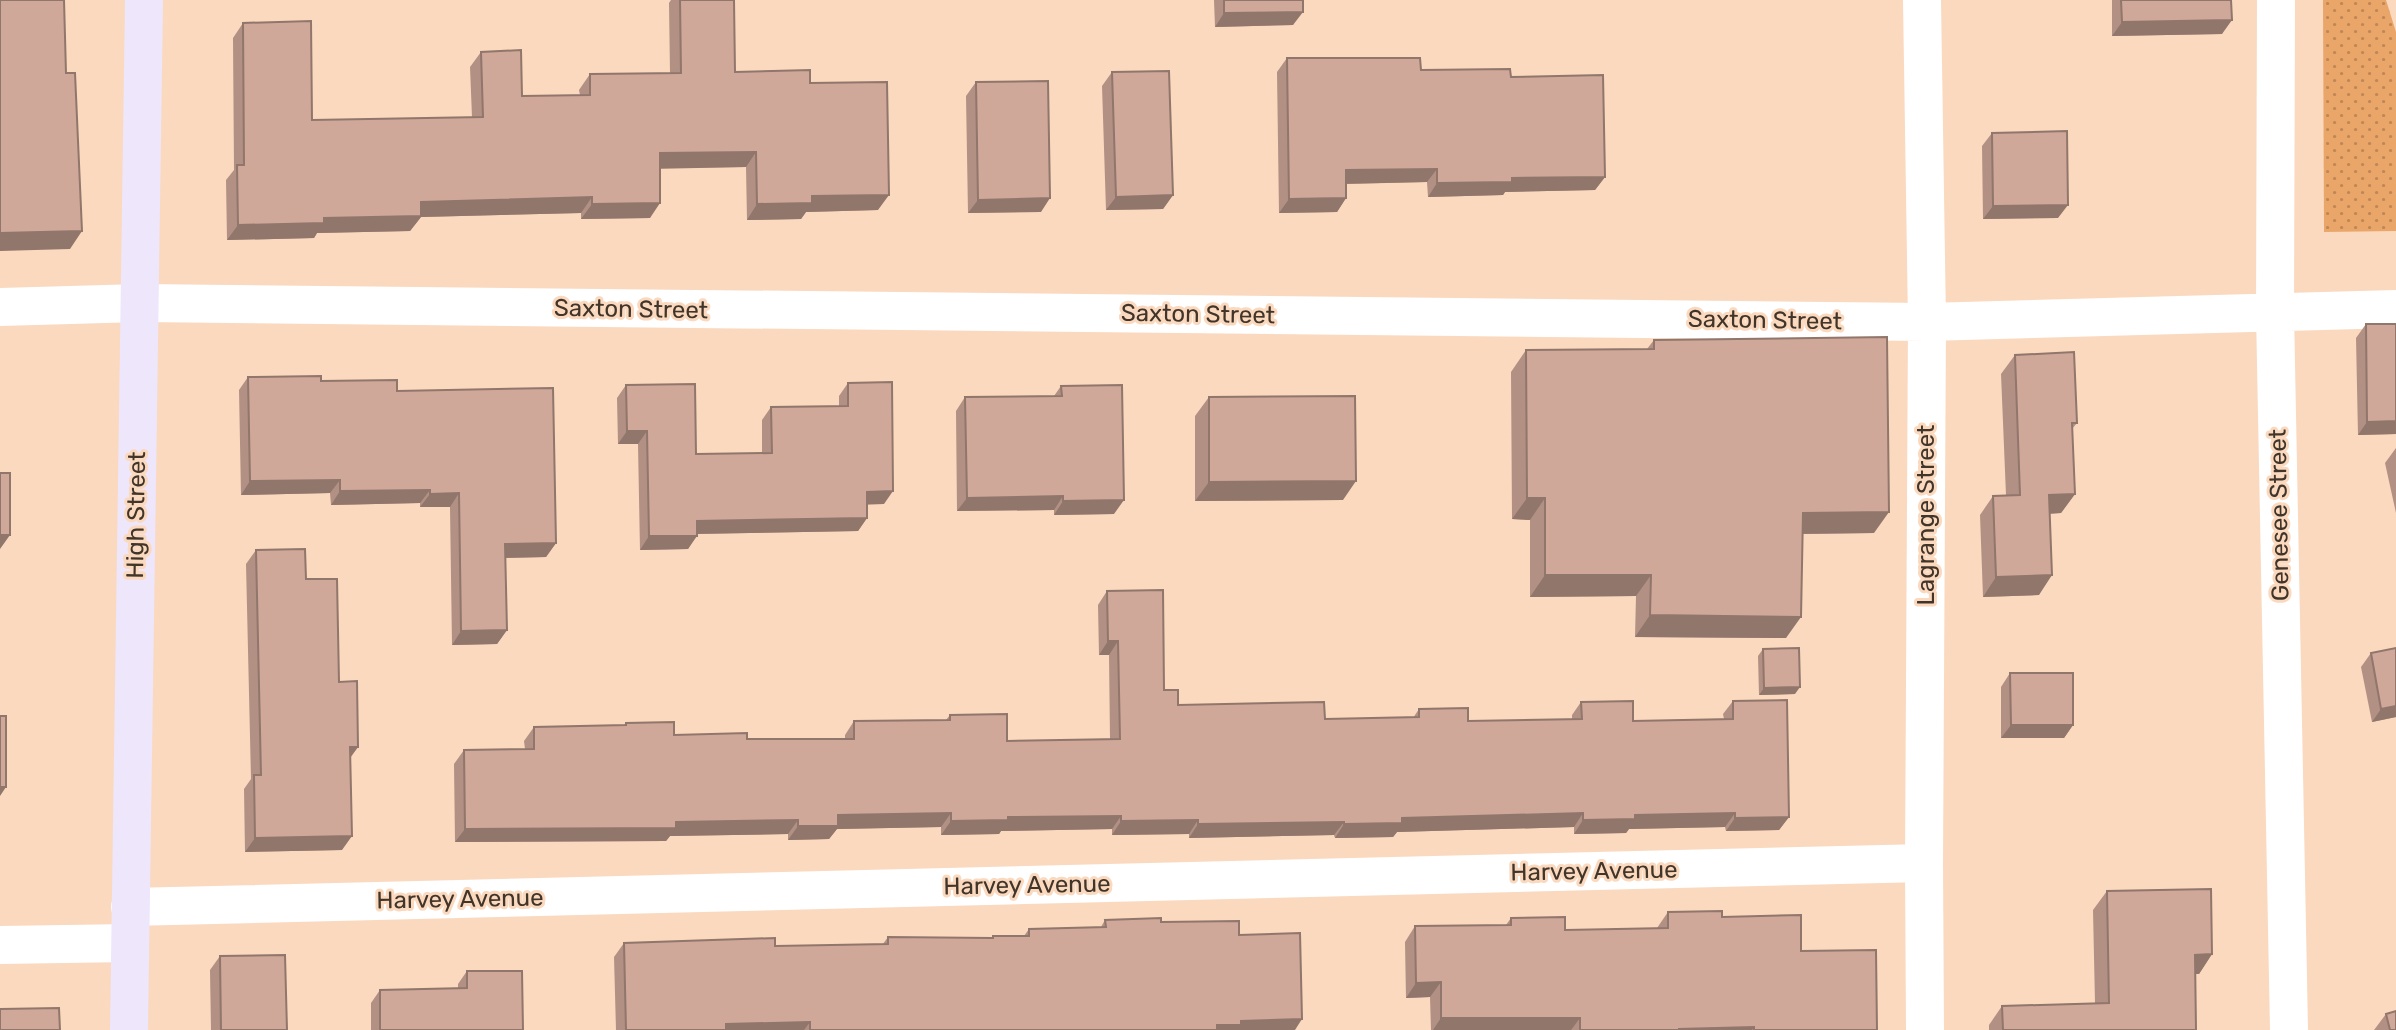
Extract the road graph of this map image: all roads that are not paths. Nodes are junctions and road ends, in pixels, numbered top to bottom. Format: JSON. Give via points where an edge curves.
{"nodes":[{"id":1,"x":144,"y":0,"type":"edge"},
{"id":2,"x":1922,"y":0,"type":"edge"},
{"id":3,"x":2276,"y":0,"type":"edge"},
{"id":4,"x":140,"y":303,"type":"junction"},
{"id":5,"x":0,"y":306,"type":"edge"},
{"id":6,"x":2396,"y":309,"type":"edge"},
{"id":7,"x":2275,"y":312,"type":"junction"},
{"id":8,"x":1927,"y":322,"type":"junction"},
{"id":9,"x":1924,"y":863,"type":"junction"},
{"id":10,"x":130,"y":925,"type":"junction"},
{"id":11,"x":0,"y":946,"type":"edge"},
{"id":12,"x":128,"y":1030,"type":"edge"},
{"id":13,"x":1925,"y":1030,"type":"edge"},
{"id":14,"x":2289,"y":1030,"type":"edge"}],
"edges":[{"from":1,"to":4,"type":"main road","name":"High Street"},
{"from":2,"to":8,"type":"street","name":"Lagrange Street"},
{"from":3,"to":7,"type":"street","name":"Genesee Street"},
{"from":4,"to":5,"type":"street","name":"Saxton Street"},
{"from":4,"to":8,"type":"street","name":"Saxton Street"},
{"from":4,"to":10,"type":"main road","name":"High Street"},
{"from":6,"to":7,"type":"street","name":"Saxton Street"},
{"from":7,"to":8,"type":"street","name":"Saxton Street"},
{"from":7,"to":14,"type":"street","name":"Genesee Street"},
{"from":8,"to":9,"type":"street","name":"Lagrange Street"},
{"from":9,"to":10,"type":"street","name":"Harvey Avenue"},
{"from":9,"to":13,"type":"street","name":"Lagrange Street"},
{"from":10,"to":11,"type":"street","name":"Harvey Avenue"},
{"from":10,"to":12,"type":"main road","name":"High Street"}]}
